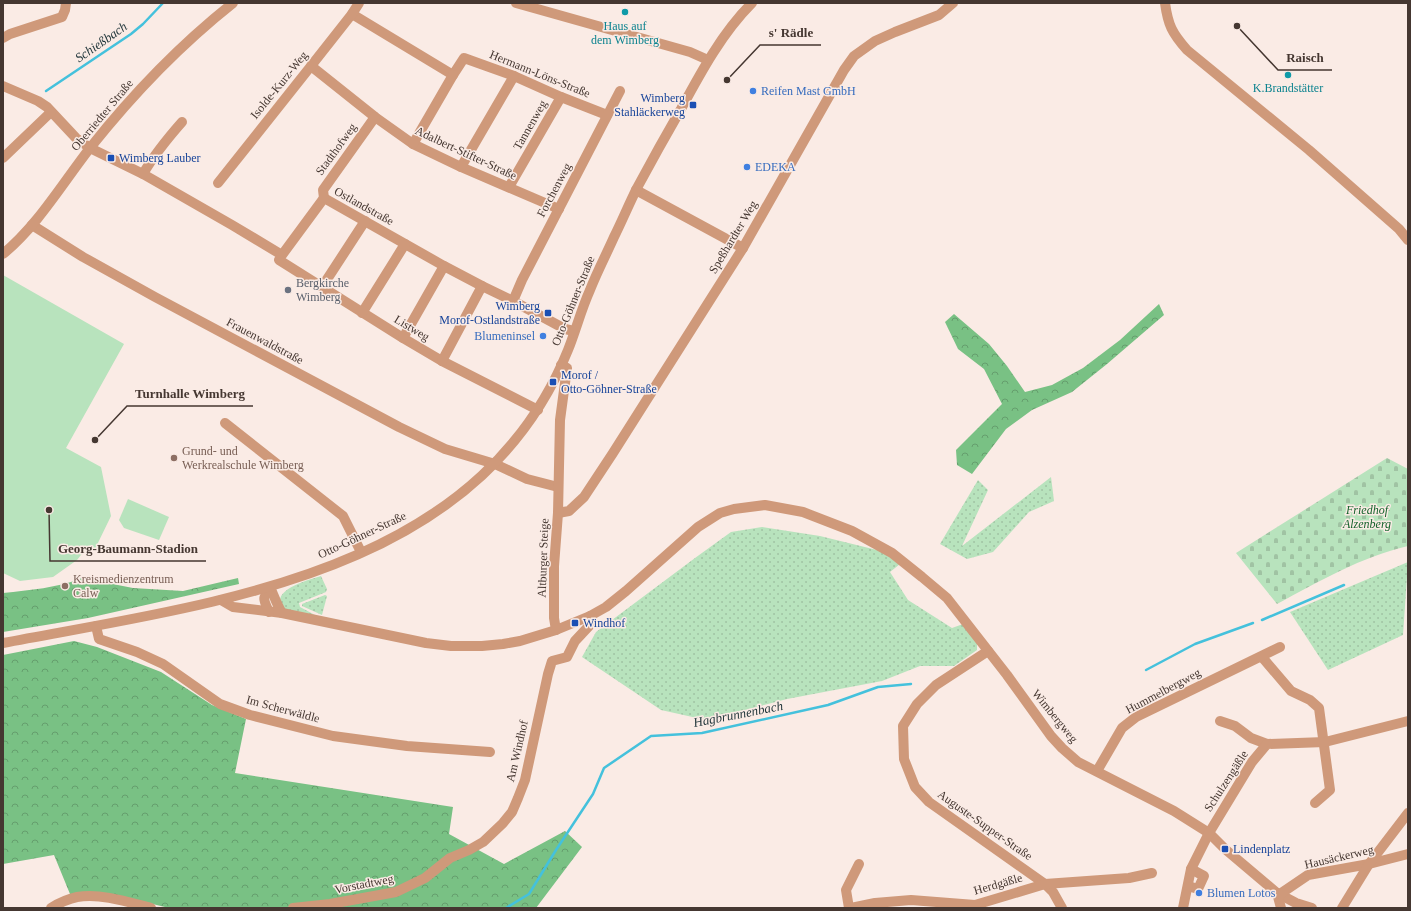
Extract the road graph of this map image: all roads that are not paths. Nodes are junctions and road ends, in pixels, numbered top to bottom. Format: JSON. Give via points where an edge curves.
{"nodes":[{"id":1,"x":66,"y":3,"type":"edge"},
{"id":2,"x":233,"y":3,"type":"edge"},
{"id":3,"x":359,"y":3,"type":"edge"},
{"id":4,"x":516,"y":3,"type":"edge"},
{"id":5,"x":752,"y":3,"type":"edge"},
{"id":6,"x":953,"y":3,"type":"edge"},
{"id":7,"x":1165,"y":3,"type":"edge"},
{"id":8,"x":352,"y":14,"type":"junction"},
{"id":9,"x":3,"y":38,"type":"edge"},
{"id":10,"x":708,"y":60,"type":"junction"},
{"id":11,"x":311,"y":66,"type":"junction"},
{"id":12,"x":453,"y":75,"type":"junction"},
{"id":13,"x":514,"y":76,"type":"junction"},
{"id":14,"x":3,"y":86,"type":"edge"},
{"id":15,"x":620,"y":91,"type":"dead end"},
{"id":16,"x":561,"y":97,"type":"junction"},
{"id":17,"x":51,"y":112,"type":"junction"},
{"id":18,"x":607,"y":115,"type":"junction"},
{"id":19,"x":375,"y":117,"type":"junction"},
{"id":20,"x":182,"y":122,"type":"dead end"},
{"id":21,"x":413,"y":144,"type":"junction"},
{"id":22,"x":90,"y":148,"type":"junction"},
{"id":23,"x":3,"y":158,"type":"edge"},
{"id":24,"x":460,"y":167,"type":"junction"},
{"id":25,"x":143,"y":174,"type":"junction"},
{"id":26,"x":218,"y":183,"type":"dead end"},
{"id":27,"x":509,"y":187,"type":"junction"},
{"id":28,"x":636,"y":190,"type":"junction"},
{"id":29,"x":324,"y":198,"type":"junction"},
{"id":30,"x":559,"y":209,"type":"junction"},
{"id":31,"x":364,"y":221,"type":"junction"},
{"id":32,"x":32,"y":225,"type":"junction"},
{"id":33,"x":1408,"y":240,"type":"edge"},
{"id":34,"x":405,"y":244,"type":"junction"},
{"id":35,"x":743,"y":248,"type":"junction"},
{"id":36,"x":3,"y":254,"type":"edge"},
{"id":37,"x":279,"y":260,"type":"dead end"},
{"id":38,"x":444,"y":266,"type":"junction"},
{"id":39,"x":482,"y":286,"type":"junction"},
{"id":40,"x":322,"y":287,"type":"junction"},
{"id":41,"x":513,"y":301,"type":"junction"},
{"id":42,"x":362,"y":313,"type":"junction"},
{"id":43,"x":574,"y":331,"type":"junction"},
{"id":44,"x":403,"y":338,"type":"junction"},
{"id":45,"x":442,"y":360,"type":"junction"},
{"id":46,"x":561,"y":365,"type":"junction"},
{"id":47,"x":538,"y":410,"type":"junction"},
{"id":48,"x":225,"y":423,"type":"dead end"},
{"id":49,"x":494,"y":464,"type":"junction"},
{"id":50,"x":558,"y":487,"type":"junction"},
{"id":51,"x":558,"y":513,"type":"junction"},
{"id":52,"x":361,"y":552,"type":"junction"},
{"id":53,"x":270,"y":587,"type":"junction"},
{"id":54,"x":221,"y":600,"type":"junction"},
{"id":55,"x":269,"y":612,"type":"junction"},
{"id":56,"x":282,"y":613,"type":"junction"},
{"id":57,"x":590,"y":616,"type":"junction"},
{"id":58,"x":96,"y":626,"type":"junction"},
{"id":59,"x":556,"y":630,"type":"junction"},
{"id":60,"x":3,"y":643,"type":"edge"},
{"id":61,"x":1280,"y":647,"type":"dead end"},
{"id":62,"x":988,"y":651,"type":"junction"},
{"id":63,"x":1262,"y":657,"type":"junction"},
{"id":64,"x":1220,"y":720,"type":"dead end"},
{"id":65,"x":1408,"y":721,"type":"edge"},
{"id":66,"x":1325,"y":742,"type":"junction"},
{"id":67,"x":1267,"y":744,"type":"junction"},
{"id":68,"x":490,"y":752,"type":"dead end"},
{"id":69,"x":1097,"y":771,"type":"junction"},
{"id":70,"x":1315,"y":803,"type":"dead end"},
{"id":71,"x":1408,"y":813,"type":"edge"},
{"id":72,"x":1209,"y":833,"type":"junction"},
{"id":73,"x":1408,"y":854,"type":"edge"},
{"id":74,"x":859,"y":864,"type":"dead end"},
{"id":75,"x":1369,"y":864,"type":"junction"},
{"id":76,"x":434,"y":871,"type":"joint"},
{"id":77,"x":1152,"y":873,"type":"dead end"},
{"id":78,"x":1045,"y":884,"type":"junction"},
{"id":79,"x":1279,"y":893,"type":"junction"},
{"id":80,"x":51,"y":908,"type":"edge"},
{"id":81,"x":151,"y":908,"type":"edge"},
{"id":82,"x":293,"y":908,"type":"edge"},
{"id":83,"x":850,"y":908,"type":"edge"},
{"id":84,"x":1062,"y":908,"type":"edge"},
{"id":85,"x":1183,"y":908,"type":"edge"},
{"id":86,"x":1281,"y":908,"type":"edge"},
{"id":87,"x":1312,"y":908,"type":"edge"},
{"id":88,"x":1342,"y":908,"type":"edge"}],
"edges":[{"from":1,"to":9,"type":"street","via":[[62,17]]},
{"from":2,"to":22,"type":"street","name":"Oberriedter Straße","via":[[174,54],[121,109]]},
{"from":3,"to":8,"type":"street","name":"Isolde-Kurz-Weg"},
{"from":4,"to":10,"type":"street","via":[[690,52]]},
{"from":5,"to":10,"type":"street","name":"Otto-Göhner-Straße"},
{"from":6,"to":35,"type":"street","name":"Speßhardter Weg","via":[[939,15],[875,41],[854,56]]},
{"from":7,"to":33,"type":"street","via":[[1167,20],[1175,37],[1187,50],[1309,150]]},
{"from":8,"to":11,"type":"street","name":"Isolde-Kurz-Weg"},
{"from":8,"to":12,"type":"street"},
{"from":10,"to":28,"type":"street","name":"Otto-Göhner-Straße"},
{"from":11,"to":19,"type":"street","name":"Adalbert-Stifter-Straße"},
{"from":11,"to":26,"type":"street","name":"Isolde-Kurz-Weg"},
{"from":12,"to":13,"type":"street","name":"Hermann-Löns-Straße","via":[[462,57]]},
{"from":12,"to":21,"type":"street","name":"Hermann-Löns-Straße"},
{"from":13,"to":16,"type":"street","name":"Hermann-Löns-Straße"},
{"from":13,"to":24,"type":"street"},
{"from":14,"to":17,"type":"street","name":"Ostlandstraße","via":[[38,100]]},
{"from":15,"to":18,"type":"street","name":"Forchenweg"},
{"from":16,"to":18,"type":"street","name":"Hermann-Löns-Straße"},
{"from":16,"to":27,"type":"street","name":"Tannenweg"},
{"from":17,"to":22,"type":"street","name":"Ostlandstraße","via":[[76,138]]},
{"from":17,"to":23,"type":"street"},
{"from":18,"to":30,"type":"street","name":"Forchenweg"},
{"from":19,"to":21,"type":"street","name":"Adalbert-Stifter-Straße"},
{"from":19,"to":29,"type":"street","name":"Stadthofweg","via":[[323,190]]},
{"from":20,"to":25,"type":"street","via":[[152,158]]},
{"from":21,"to":24,"type":"street","name":"Adalbert-Stifter-Straße"},
{"from":22,"to":25,"type":"street","name":"Ostlandstraße"},
{"from":22,"to":32,"type":"street","name":"Oberriedter Straße"},
{"from":24,"to":27,"type":"street","name":"Adalbert-Stifter-Straße"},
{"from":25,"to":29,"type":"street","name":"Ostlandstraße","via":[[282,255]]},
{"from":27,"to":30,"type":"street","name":"Adalbert-Stifter-Straße"},
{"from":28,"to":35,"type":"street"},
{"from":28,"to":43,"type":"street","name":"Otto-Göhner-Straße"},
{"from":29,"to":31,"type":"street","name":"Ostlandstraße"},
{"from":30,"to":41,"type":"street","name":"Forchenweg"},
{"from":31,"to":34,"type":"street","name":"Ostlandstraße"},
{"from":31,"to":40,"type":"street"},
{"from":32,"to":36,"type":"street","name":"Oberriedter Straße"},
{"from":32,"to":49,"type":"street","name":"Frauenwaldstraße","via":[[155,297],[398,427],[445,449]]},
{"from":34,"to":38,"type":"street","name":"Ostlandstraße"},
{"from":34,"to":42,"type":"street"},
{"from":35,"to":51,"type":"street","name":"Speßhardter Weg","via":[[584,497],[569,511]]},
{"from":37,"to":40,"type":"street","name":"Listweg"},
{"from":38,"to":39,"type":"street","name":"Ostlandstraße"},
{"from":38,"to":44,"type":"street"},
{"from":39,"to":41,"type":"street","name":"Ostlandstraße"},
{"from":39,"to":45,"type":"street"},
{"from":40,"to":42,"type":"street","name":"Listweg"},
{"from":41,"to":43,"type":"street","name":"Ostlandstraße","via":[[565,329]]},
{"from":42,"to":44,"type":"street","name":"Listweg"},
{"from":43,"to":46,"type":"street","name":"Otto-Göhner-Straße"},
{"from":44,"to":45,"type":"street","name":"Listweg"},
{"from":45,"to":47,"type":"street","name":"Listweg"},
{"from":46,"to":47,"type":"street","name":"Otto-Göhner-Straße"},
{"from":46,"to":50,"type":"street","name":"Altburger Steige","via":[[567,368],[560,420]]},
{"from":47,"to":49,"type":"street","name":"Otto-Göhner-Straße"},
{"from":48,"to":52,"type":"street","via":[[343,516]]},
{"from":49,"to":50,"type":"street","via":[[527,479]]},
{"from":49,"to":52,"type":"street","name":"Otto-Göhner-Straße","via":[[436,512]]},
{"from":50,"to":51,"type":"street","name":"Altburger Steige"},
{"from":51,"to":59,"type":"street","name":"Altburger Steige","via":[[554,566]]},
{"from":52,"to":53,"type":"street","name":"Otto-Göhner-Straße","via":[[313,573]]},
{"from":53,"to":54,"type":"street","name":"Otto-Göhner-Straße"},
{"from":53,"to":55,"type":"street","via":[[264,596]]},
{"from":53,"to":56,"type":"street"},
{"from":54,"to":55,"type":"street","via":[[233,607]]},
{"from":54,"to":58,"type":"street","name":"Otto-Göhner-Straße"},
{"from":55,"to":56,"type":"street"},
{"from":56,"to":59,"type":"street","via":[[403,639],[451,646],[503,644]]},
{"from":57,"to":59,"type":"street"},
{"from":57,"to":62,"type":"street","name":"Wimbergweg","via":[[626,591],[698,527],[727,511],[765,504],[803,512],[852,531],[892,553],[947,598]]},
{"from":57,"to":76,"type":"street","name":"Am Windhof","via":[[589,626],[567,657],[552,661],[525,780],[512,812],[483,842],[450,858]]},
{"from":58,"to":60,"type":"street","name":"Otto-Göhner-Straße"},
{"from":58,"to":68,"type":"street","name":"Im Scherwäldle","via":[[99,639],[163,664],[220,704],[236,710],[333,736],[407,746]]},
{"from":61,"to":63,"type":"street","name":"Hummelbergweg"},
{"from":62,"to":69,"type":"street","name":"Wimbergweg","via":[[1062,748],[1078,762]]},
{"from":62,"to":78,"type":"street","name":"Auguste-Supper-Straße","via":[[936,685],[917,704],[903,726],[904,759],[915,787],[929,802]]},
{"from":63,"to":66,"type":"street","via":[[1291,690],[1319,708]]},
{"from":63,"to":69,"type":"street","name":"Hummelbergweg","via":[[1136,717],[1122,728]]},
{"from":64,"to":67,"type":"street","name":"Schulzengäßle"},
{"from":65,"to":66,"type":"street","name":"Schulzengäßle"},
{"from":66,"to":67,"type":"street","name":"Schulzengäßle"},
{"from":66,"to":70,"type":"street","via":[[1330,790]]},
{"from":67,"to":72,"type":"street","name":"Schulzengäßle","via":[[1252,762]]},
{"from":69,"to":72,"type":"street","name":"Wimbergweg","via":[[1174,811]]},
{"from":71,"to":75,"type":"street"},
{"from":72,"to":79,"type":"street","name":"Wimbergweg"},
{"from":72,"to":85,"type":"street","name":"Schulzengäßle","via":[[1191,869],[1204,876],[1198,889],[1188,886]]},
{"from":73,"to":75,"type":"street","name":"Hausäckerweg"},
{"from":74,"to":83,"type":"street","via":[[846,890]]},
{"from":75,"to":79,"type":"street","name":"Hausäckerweg","via":[[1308,875]]},
{"from":75,"to":88,"type":"street"},
{"from":76,"to":82,"type":"street","name":"Vorstadtweg","via":[[396,892]]},
{"from":77,"to":78,"type":"street","name":"Herdgäßle","via":[[1129,878]]},
{"from":78,"to":83,"type":"street","name":"Herdgäßle","via":[[975,905],[911,900]]},
{"from":78,"to":84,"type":"street","name":"Auguste-Supper-Straße","via":[[1054,892]]},
{"from":79,"to":86,"type":"street"},
{"from":79,"to":87,"type":"street","name":"Wimbergweg","via":[[1296,903]]},
{"from":80,"to":81,"type":"street","via":[[77,897],[102,897]]}]}
